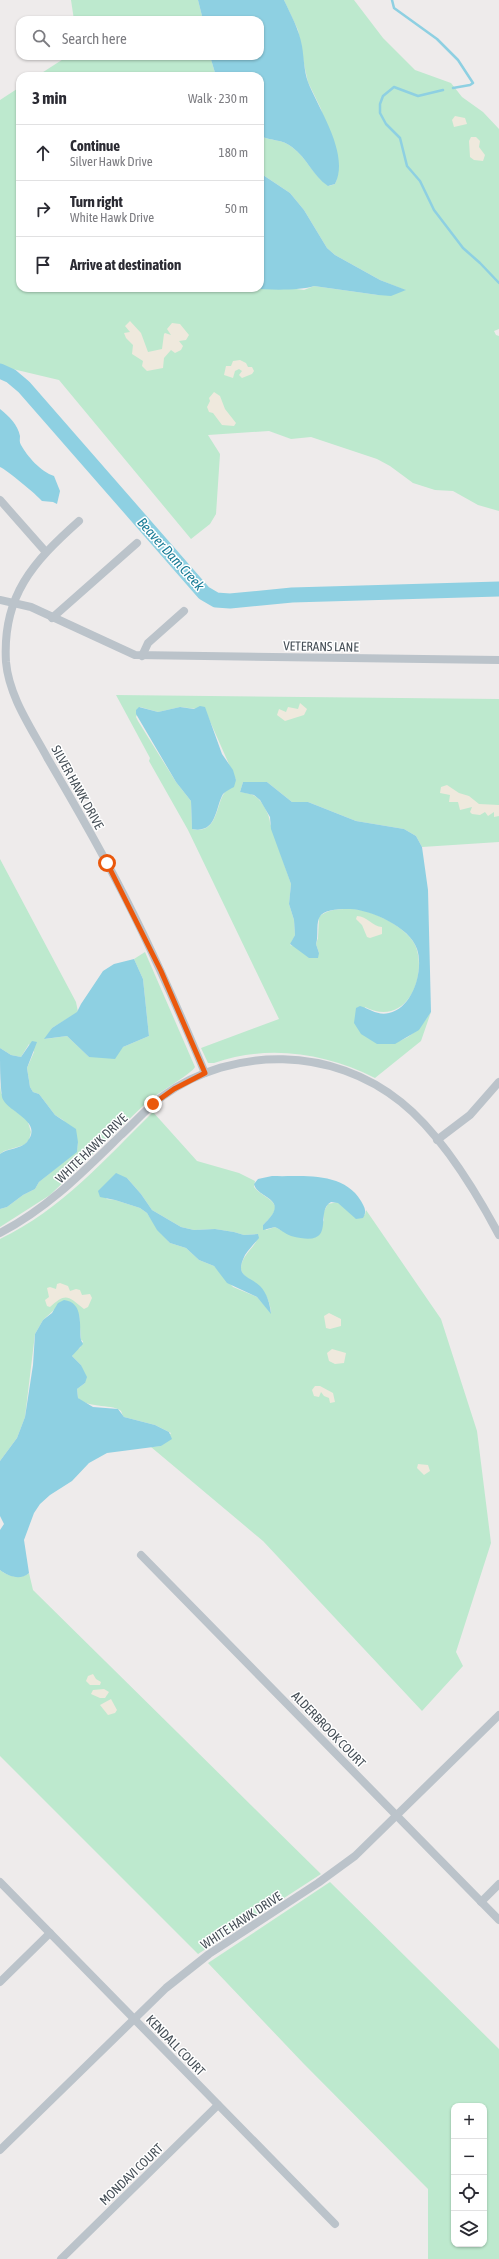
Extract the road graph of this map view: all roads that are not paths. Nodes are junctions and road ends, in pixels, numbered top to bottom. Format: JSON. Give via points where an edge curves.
{"nodes":[{"id":1,"x":0,"y":500,"type":"edge"},
{"id":2,"x":79,"y":521,"type":"dead end"},
{"id":3,"x":137,"y":543,"type":"dead end"},
{"id":4,"x":46,"y":551,"type":"junction"},
{"id":5,"x":0,"y":600,"type":"edge"},
{"id":6,"x":14,"y":602,"type":"junction"},
{"id":7,"x":184,"y":611,"type":"dead end"},
{"id":8,"x":52,"y":618,"type":"junction"},
{"id":9,"x":142,"y":656,"type":"junction"},
{"id":10,"x":499,"y":660,"type":"edge"},
{"id":11,"x":205,"y":1073,"type":"junction"},
{"id":12,"x":499,"y":1082,"type":"edge"},
{"id":13,"x":437,"y":1140,"type":"junction"},
{"id":14,"x":0,"y":1233,"type":"edge"},
{"id":15,"x":499,"y":1235,"type":"edge"},
{"id":16,"x":141,"y":1555,"type":"dead end"},
{"id":17,"x":499,"y":1715,"type":"edge"},
{"id":18,"x":397,"y":1816,"type":"junction"},
{"id":19,"x":0,"y":1882,"type":"edge"},
{"id":20,"x":499,"y":1884,"type":"edge"},
{"id":21,"x":481,"y":1902,"type":"junction"},
{"id":22,"x":499,"y":1920,"type":"edge"},
{"id":23,"x":50,"y":1933,"type":"junction"},
{"id":24,"x":0,"y":1982,"type":"edge"},
{"id":25,"x":134,"y":2019,"type":"junction"},
{"id":26,"x":218,"y":2105,"type":"junction"},
{"id":27,"x":0,"y":2150,"type":"edge"},
{"id":28,"x":335,"y":2224,"type":"dead end"},
{"id":29,"x":61,"y":2259,"type":"edge"}],
"edges":[{"from":1,"to":4,"type":"street"},
{"from":2,"to":4,"type":"street","name":"SILVER HAWK DRIVE"},
{"from":3,"to":8,"type":"street"},
{"from":4,"to":6,"type":"street","name":"SILVER HAWK DRIVE","via":[[24,580]]},
{"from":5,"to":6,"type":"street","name":"VETERANS LANE"},
{"from":6,"to":8,"type":"street","name":"VETERANS LANE"},
{"from":6,"to":11,"type":"street","name":"SILVER HAWK DRIVE","via":[[7,630],[6,662],[17,701],[128,902]]},
{"from":7,"to":9,"type":"street","via":[[148,643]]},
{"from":8,"to":9,"type":"street","name":"VETERANS LANE","via":[[127,653]]},
{"from":9,"to":10,"type":"street","name":"VETERANS LANE"},
{"from":11,"to":13,"type":"street","name":"WHITE HAWK DRIVE","via":[[229,1065],[262,1060],[292,1059],[331,1066],[351,1072],[386,1091],[413,1113]]},
{"from":11,"to":14,"type":"street","name":"WHITE HAWK DRIVE","via":[[174,1089],[153,1104],[60,1193],[41,1209]]},
{"from":12,"to":13,"type":"street","via":[[470,1115]]},
{"from":13,"to":15,"type":"street","name":"WHITE HAWK DRIVE","via":[[461,1173]]},
{"from":16,"to":18,"type":"street","name":"ALDERBROOK COURT"},
{"from":17,"to":18,"type":"street","name":"WHITE HAWK DRIVE"},
{"from":18,"to":21,"type":"street","name":"ALDERBROOK COURT"},
{"from":18,"to":25,"type":"street","name":"WHITE HAWK DRIVE","via":[[343,1865],[209,1954],[166,1988]]},
{"from":19,"to":23,"type":"street","name":"KENDALL COURT"},
{"from":20,"to":21,"type":"street"},
{"from":21,"to":22,"type":"street","name":"ALDERBROOK COURT"},
{"from":23,"to":24,"type":"street"},
{"from":23,"to":25,"type":"street","name":"KENDALL COURT"},
{"from":25,"to":26,"type":"street","name":"KENDALL COURT"},
{"from":25,"to":27,"type":"street","name":"WHITE HAWK DRIVE"},
{"from":26,"to":28,"type":"street","name":"KENDALL COURT"},
{"from":26,"to":29,"type":"street","name":"MONDAVI COURT"}]}
